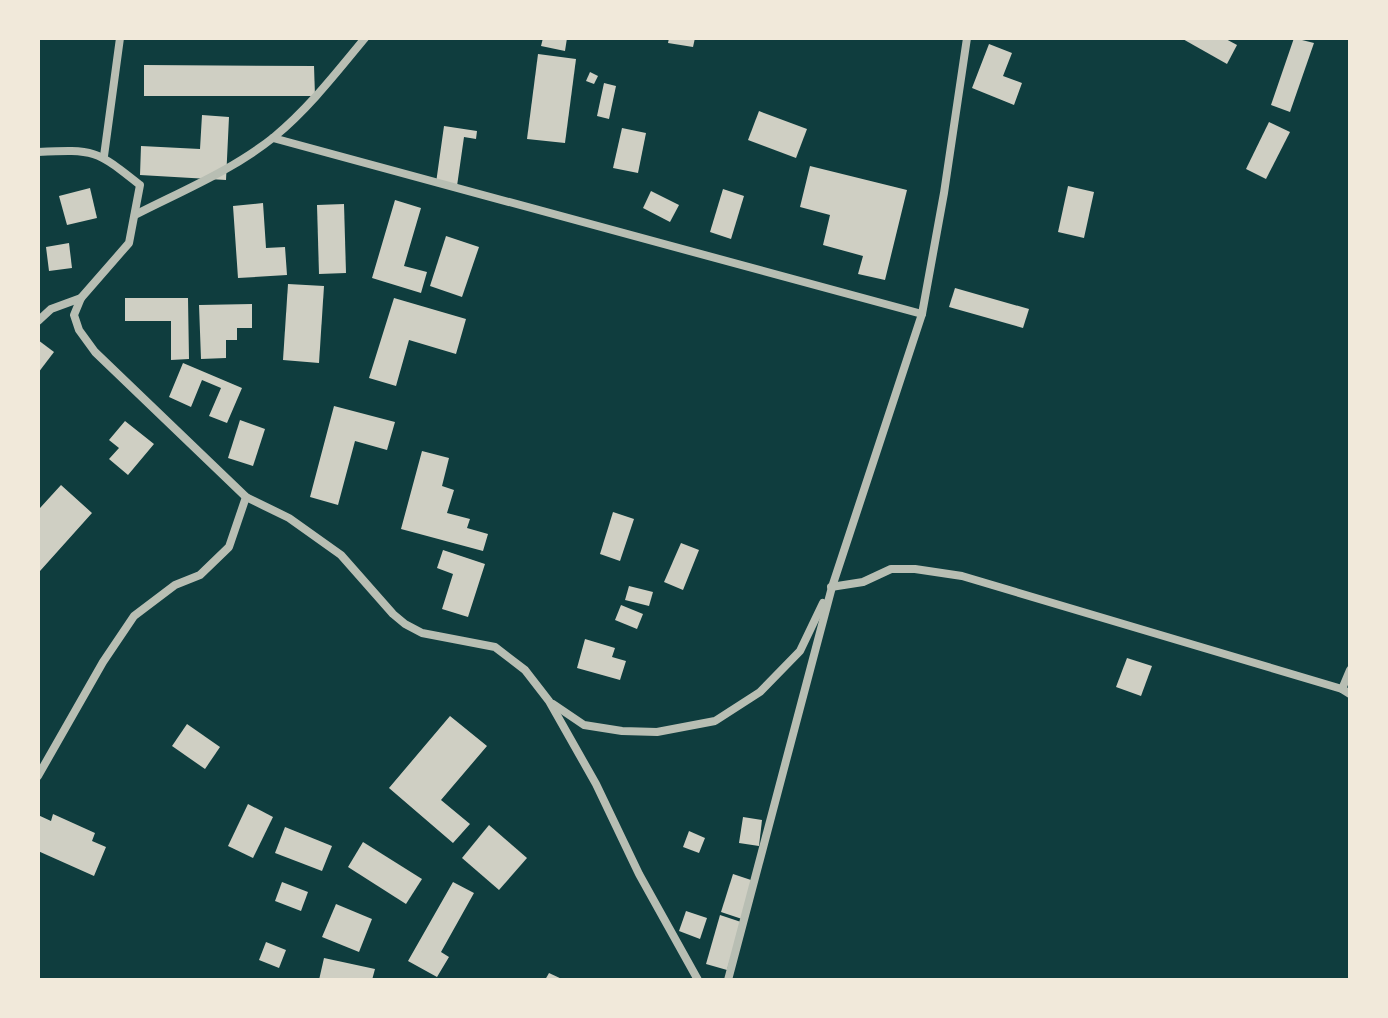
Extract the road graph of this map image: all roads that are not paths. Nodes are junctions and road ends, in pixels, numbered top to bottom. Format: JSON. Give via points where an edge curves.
{"nodes":[{"id":1,"x":120,"y":38,"type":"edge"},
{"id":2,"x":365,"y":38,"type":"edge"},
{"id":3,"x":967,"y":38,"type":"edge"},
{"id":4,"x":273,"y":138,"type":"junction"},
{"id":5,"x":38,"y":152,"type":"edge"},
{"id":6,"x":104,"y":156,"type":"junction"},
{"id":7,"x":135,"y":215,"type":"junction"},
{"id":8,"x":81,"y":298,"type":"junction"},
{"id":9,"x":922,"y":314,"type":"junction"},
{"id":10,"x":38,"y":321,"type":"edge"},
{"id":11,"x":246,"y":497,"type":"junction"},
{"id":12,"x":832,"y":587,"type":"junction"},
{"id":13,"x":1350,"y":670,"type":"edge"},
{"id":14,"x":1346,"y":691,"type":"edge"},
{"id":15,"x":549,"y":701,"type":"junction"},
{"id":16,"x":1350,"y":701,"type":"edge"},
{"id":17,"x":38,"y":776,"type":"edge"},
{"id":18,"x":698,"y":980,"type":"edge"},
{"id":19,"x":728,"y":980,"type":"edge"}],
"edges":[{"from":1,"to":6,"type":"street"},
{"from":2,"to":4,"type":"street","via":[[303,112]]},
{"from":3,"to":9,"type":"street"},
{"from":4,"to":7,"type":"street"},
{"from":4,"to":9,"type":"street"},
{"from":5,"to":6,"type":"street","via":[[86,150]]},
{"from":6,"to":7,"type":"street","via":[[140,185]]},
{"from":7,"to":8,"type":"street","via":[[129,243]]},
{"from":8,"to":10,"type":"street","via":[[51,309]]},
{"from":8,"to":11,"type":"street","via":[[74,315],[95,352]]},
{"from":9,"to":12,"type":"street"},
{"from":11,"to":15,"type":"street","via":[[289,518],[341,555],[405,624],[422,633],[495,647],[525,670]]},
{"from":11,"to":17,"type":"street","via":[[229,547],[200,575],[175,585],[134,616]]},
{"from":12,"to":14,"type":"street","via":[[863,582],[891,569],[962,576]]},
{"from":12,"to":15,"type":"street","via":[[800,651],[760,692],[715,721],[657,732],[622,731],[584,725]]},
{"from":12,"to":19,"type":"street"},
{"from":13,"to":14,"type":"street"},
{"from":14,"to":16,"type":"street"},
{"from":15,"to":18,"type":"street"}]}
